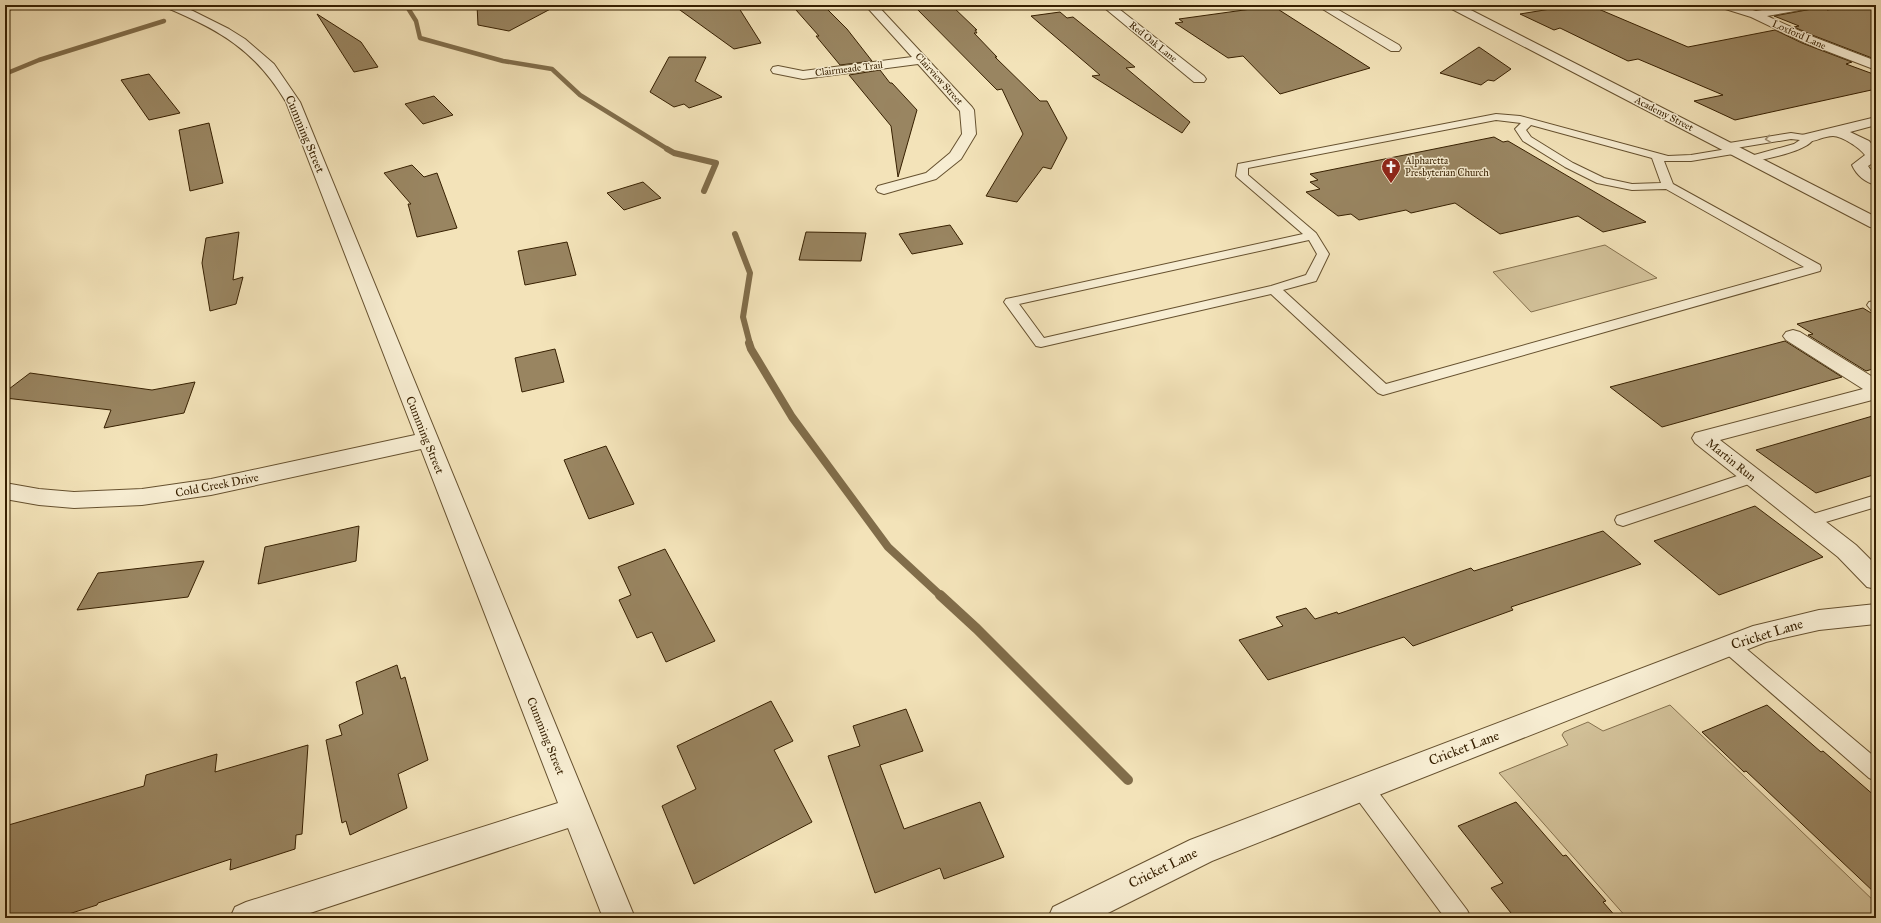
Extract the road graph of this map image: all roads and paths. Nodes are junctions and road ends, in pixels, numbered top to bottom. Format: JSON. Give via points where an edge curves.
{"nodes":[{"id":1,"x":14,"y":5,"type":"edge"},
{"id":2,"x":169,"y":5,"type":"edge"},
{"id":3,"x":871,"y":5,"type":"edge"},
{"id":4,"x":1107,"y":5,"type":"edge"},
{"id":5,"x":1322,"y":5,"type":"edge"},
{"id":6,"x":1452,"y":5,"type":"edge"},
{"id":7,"x":1723,"y":5,"type":"edge"},
{"id":8,"x":1812,"y":5,"type":"edge"},
{"id":9,"x":5,"y":8,"type":"edge"},
{"id":10,"x":1755,"y":15,"type":"junction"},
{"id":11,"x":1394,"y":48,"type":"dead end"},
{"id":12,"x":921,"y":60,"type":"junction"},
{"id":13,"x":1876,"y":66,"type":"edge"},
{"id":14,"x":778,"y":70,"type":"dead end"},
{"id":15,"x":1199,"y":80,"type":"dead end"},
{"id":16,"x":1876,"y":121,"type":"edge"},
{"id":17,"x":1528,"y":122,"type":"junction"},
{"id":18,"x":1836,"y":131,"type":"junction"},
{"id":19,"x":1807,"y":138,"type":"junction"},
{"id":20,"x":1731,"y":149,"type":"junction"},
{"id":21,"x":1657,"y":157,"type":"junction"},
{"id":22,"x":1751,"y":159,"type":"junction"},
{"id":23,"x":1876,"y":180,"type":"edge"},
{"id":24,"x":1668,"y":186,"type":"junction"},
{"id":25,"x":884,"y":189,"type":"dead end"},
{"id":26,"x":1876,"y":223,"type":"edge"},
{"id":27,"x":1312,"y":236,"type":"junction"},
{"id":28,"x":1274,"y":289,"type":"junction"},
{"id":29,"x":1793,"y":336,"type":"dead end"},
{"id":30,"x":1876,"y":388,"type":"edge"},
{"id":31,"x":1876,"y":392,"type":"edge"},
{"id":32,"x":427,"y":440,"type":"junction"},
{"id":33,"x":1752,"y":476,"type":"junction"},
{"id":34,"x":5,"y":491,"type":"edge"},
{"id":35,"x":1876,"y":501,"type":"edge"},
{"id":36,"x":1623,"y":520,"type":"dead end"},
{"id":37,"x":1809,"y":521,"type":"junction"},
{"id":38,"x":1876,"y":580,"type":"edge"},
{"id":39,"x":1876,"y":614,"type":"edge"},
{"id":40,"x":1730,"y":646,"type":"junction"},
{"id":41,"x":1876,"y":771,"type":"edge"},
{"id":42,"x":1362,"y":788,"type":"junction"},
{"id":43,"x":576,"y":811,"type":"junction"},
{"id":44,"x":246,"y":918,"type":"edge"},
{"id":45,"x":619,"y":918,"type":"edge"},
{"id":46,"x":1064,"y":918,"type":"edge"},
{"id":47,"x":1459,"y":918,"type":"edge"}],
"edges":[{"from":1,"to":9,"type":"street"},
{"from":2,"to":32,"type":"street","name":"Cumming Street","via":[[216,26],[244,43],[270,67],[283,84],[293,102]]},
{"from":3,"to":12,"type":"street","name":"Clairview Street"},
{"from":4,"to":15,"type":"street","name":"Red Oak Lane"},
{"from":5,"to":11,"type":"street"},
{"from":6,"to":20,"type":"street","name":"Academy Street"},
{"from":7,"to":10,"type":"street","name":"Loxford Lane"},
{"from":8,"to":10,"type":"street"},
{"from":10,"to":13,"type":"street","name":"Loxford Lane"},
{"from":12,"to":14,"type":"street","name":"Clairmeade Trail","via":[[803,75]]},
{"from":12,"to":25,"type":"street","name":"Clairview Street","via":[[967,110],[969,134],[956,156],[931,176]]},
{"from":16,"to":18,"type":"street"},
{"from":17,"to":21,"type":"lane"},
{"from":17,"to":24,"type":"lane","via":[[1520,129],[1527,139],[1601,181],[1632,187]]},
{"from":17,"to":27,"type":"lane","via":[[1496,116],[1242,166],[1242,176]]},
{"from":18,"to":19,"type":"street"},
{"from":18,"to":23,"type":"street","via":[[1864,144],[1874,156],[1860,165],[1863,172]]},
{"from":19,"to":20,"type":"lane","one_way":true,"via":[[1791,136]]},
{"from":19,"to":22,"type":"lane","via":[[1807,141],[1798,146]]},
{"from":20,"to":21,"type":"lane","via":[[1691,158],[1668,160]]},
{"from":20,"to":22,"type":"street","name":"Academy Street"},
{"from":21,"to":24,"type":"lane"},
{"from":22,"to":26,"type":"street","name":"Academy Street"},
{"from":24,"to":28,"type":"lane","via":[[1815,268],[1384,390]]},
{"from":27,"to":28,"type":"lane","via":[[1323,254],[1311,278]]},
{"from":27,"to":28,"type":"lane","via":[[1011,302],[1041,343]]},
{"from":29,"to":30,"type":"street"},
{"from":31,"to":33,"type":"street","name":"Martin Run","via":[[1703,438]]},
{"from":32,"to":34,"type":"street","name":"Cold Creek Drive","via":[[213,487],[150,498],[68,501]]},
{"from":32,"to":43,"type":"street","name":"Cumming Street"},
{"from":33,"to":36,"type":"lane"},
{"from":33,"to":37,"type":"street","name":"Martin Run"},
{"from":35,"to":37,"type":"lane"},
{"from":37,"to":38,"type":"street","name":"Martin Run","via":[[1847,551]]},
{"from":39,"to":40,"type":"street","name":"Cricket Lane","via":[[1800,623],[1762,633]]},
{"from":40,"to":41,"type":"lane"},
{"from":40,"to":42,"type":"street","name":"Cricket Lane"},
{"from":42,"to":46,"type":"street","name":"Cricket Lane","via":[[1201,850]]},
{"from":42,"to":47,"type":"lane"},
{"from":43,"to":44,"type":"street"},
{"from":43,"to":45,"type":"street","name":"Cumming Street"}]}
